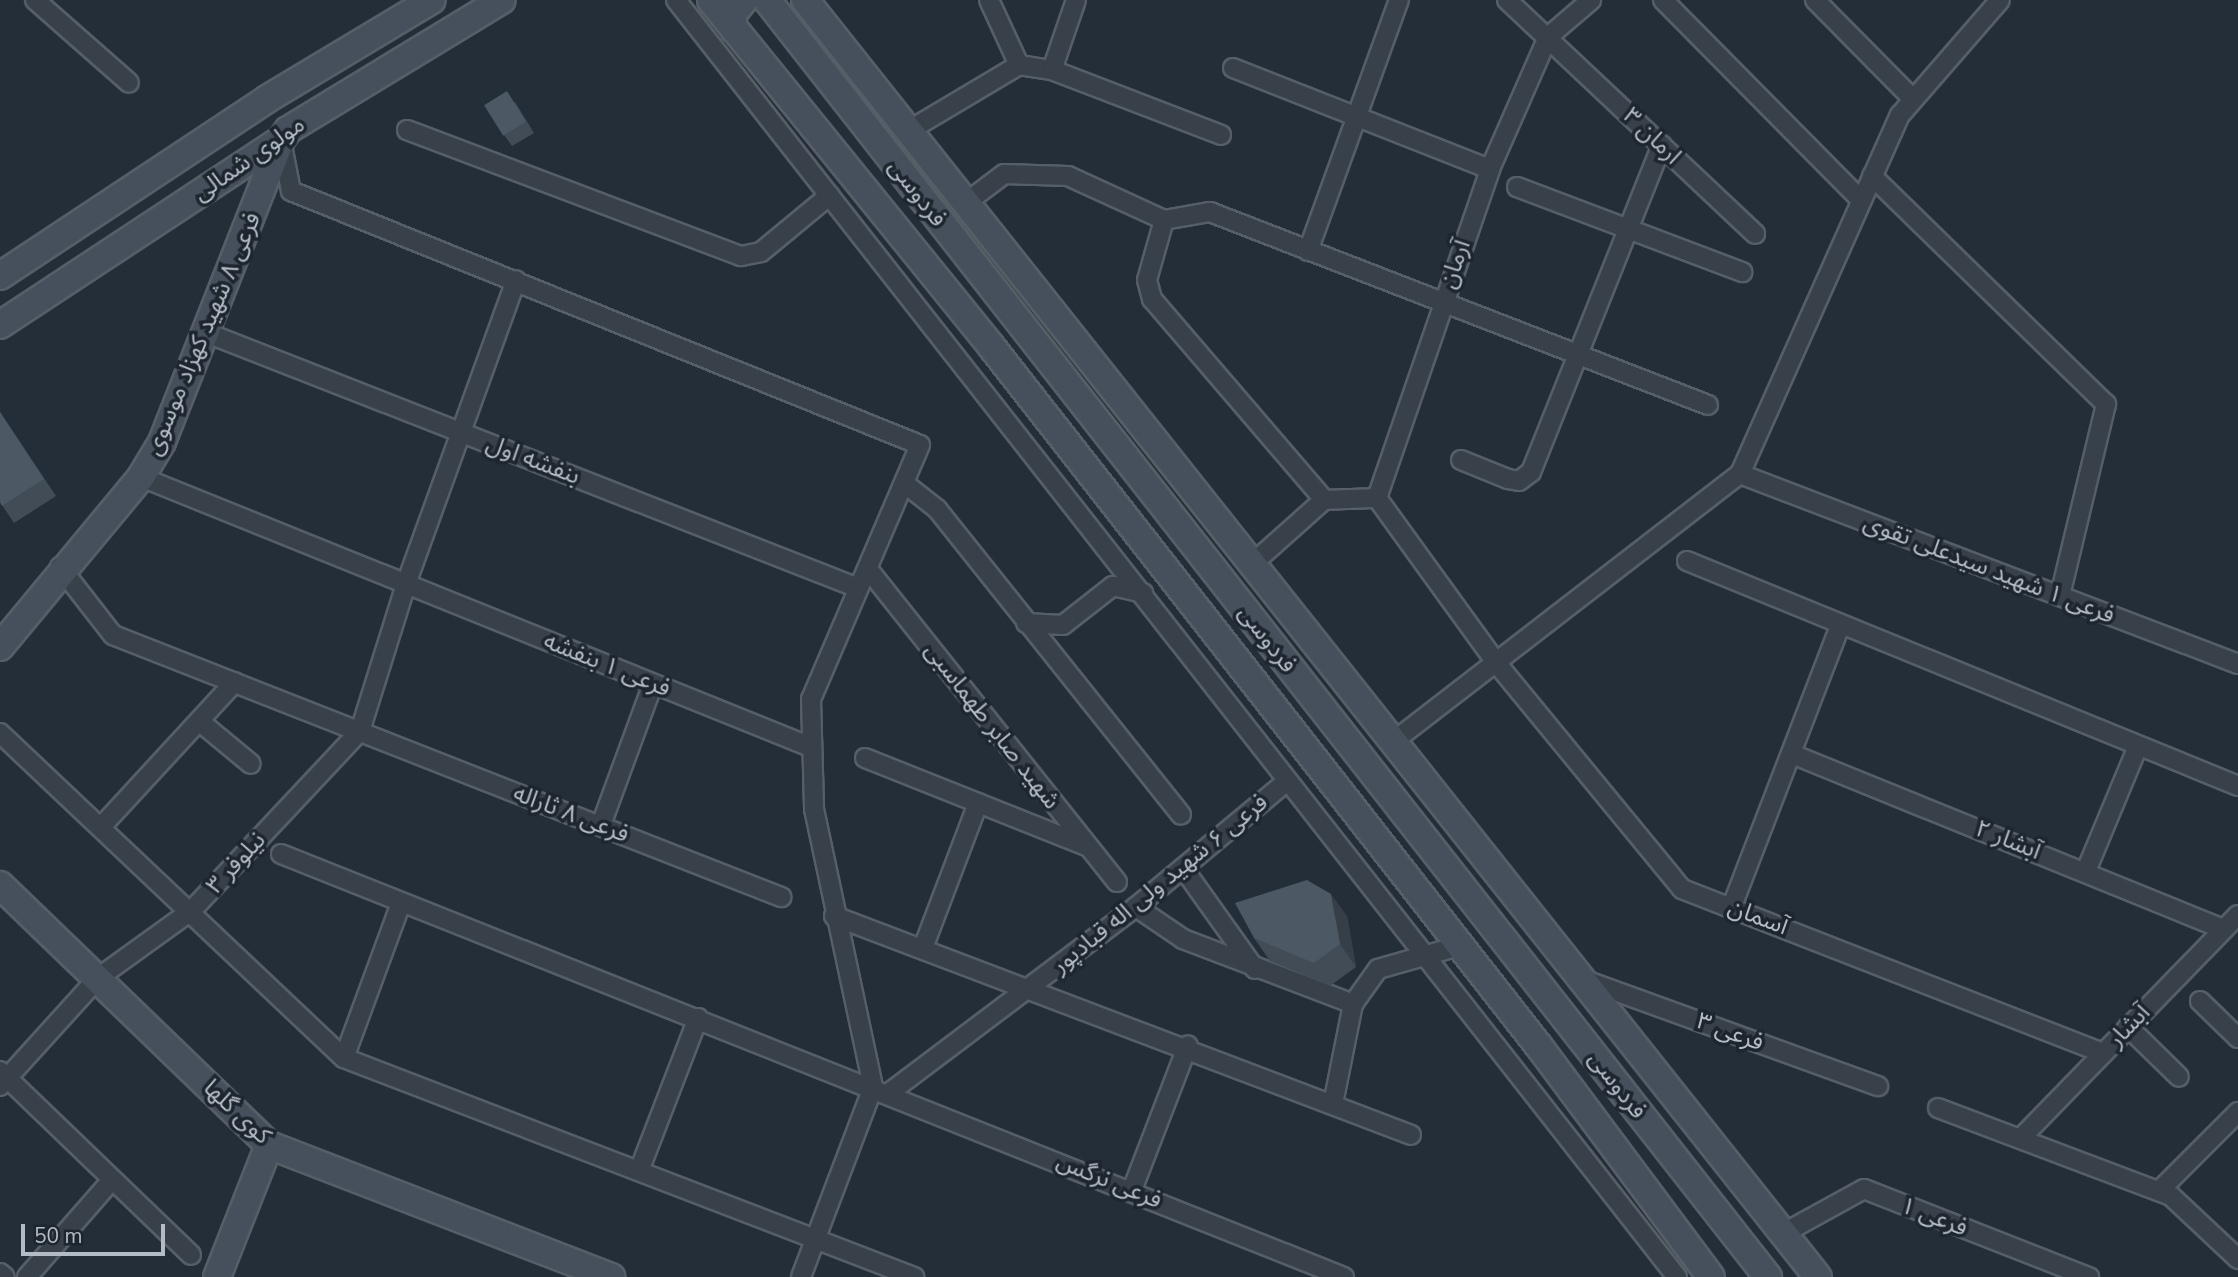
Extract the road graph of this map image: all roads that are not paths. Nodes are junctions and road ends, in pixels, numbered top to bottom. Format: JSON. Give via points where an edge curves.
{"nodes":[{"id":1,"x":35,"y":0,"type":"edge"},
{"id":2,"x":432,"y":0,"type":"edge"},
{"id":3,"x":502,"y":0,"type":"edge"},
{"id":4,"x":677,"y":0,"type":"edge"},
{"id":5,"x":711,"y":0,"type":"edge"},
{"id":6,"x":744,"y":0,"type":"edge"},
{"id":7,"x":766,"y":0,"type":"edge"},
{"id":8,"x":804,"y":0,"type":"edge"},
{"id":9,"x":989,"y":0,"type":"edge"},
{"id":10,"x":1076,"y":0,"type":"edge"},
{"id":11,"x":1399,"y":0,"type":"edge"},
{"id":12,"x":1507,"y":0,"type":"edge"},
{"id":13,"x":1591,"y":0,"type":"edge"},
{"id":14,"x":1663,"y":0,"type":"edge"},
{"id":15,"x":1815,"y":0,"type":"edge"},
{"id":16,"x":2000,"y":0,"type":"edge"},
{"id":17,"x":734,"y":29,"type":"junction"},
{"id":18,"x":1548,"y":37,"type":"junction"},
{"id":19,"x":1019,"y":65,"type":"junction"},
{"id":20,"x":318,"y":66,"type":"junction"},
{"id":21,"x":1233,"y":68,"type":"dead end"},
{"id":22,"x":1052,"y":70,"type":"junction"},
{"id":23,"x":129,"y":83,"type":"dead end"},
{"id":24,"x":267,"y":99,"type":"junction"},
{"id":25,"x":1913,"y":99,"type":"junction"},
{"id":26,"x":336,"y":100,"type":"junction"},
{"id":27,"x":1356,"y":117,"type":"junction"},
{"id":28,"x":407,"y":130,"type":"dead end"},
{"id":29,"x":910,"y":130,"type":"junction"},
{"id":30,"x":284,"y":135,"type":"junction"},
{"id":31,"x":1221,"y":135,"type":"dead end"},
{"id":32,"x":1662,"y":145,"type":"junction"},
{"id":33,"x":1490,"y":169,"type":"junction"},
{"id":34,"x":1872,"y":176,"type":"junction"},
{"id":35,"x":1517,"y":187,"type":"dead end"},
{"id":36,"x":830,"y":195,"type":"junction"},
{"id":37,"x":1861,"y":200,"type":"junction"},
{"id":38,"x":967,"y":202,"type":"junction"},
{"id":39,"x":1164,"y":220,"type":"junction"},
{"id":40,"x":1628,"y":229,"type":"junction"},
{"id":41,"x":1755,"y":234,"type":"dead end"},
{"id":42,"x":1308,"y":251,"type":"junction"},
{"id":43,"x":1742,"y":272,"type":"dead end"},
{"id":44,"x":0,"y":276,"type":"edge"},
{"id":45,"x":516,"y":280,"type":"junction"},
{"id":46,"x":1440,"y":304,"type":"junction"},
{"id":47,"x":0,"y":325,"type":"edge"},
{"id":48,"x":207,"y":333,"type":"junction"},
{"id":49,"x":1576,"y":355,"type":"junction"},
{"id":50,"x":1707,"y":405,"type":"dead end"},
{"id":51,"x":459,"y":431,"type":"junction"},
{"id":52,"x":1461,"y":460,"type":"dead end"},
{"id":53,"x":1740,"y":474,"type":"junction"},
{"id":54,"x":141,"y":477,"type":"junction"},
{"id":55,"x":904,"y":483,"type":"junction"},
{"id":56,"x":1377,"y":498,"type":"junction"},
{"id":57,"x":1325,"y":500,"type":"junction"},
{"id":58,"x":1688,"y":561,"type":"dead end"},
{"id":59,"x":1251,"y":565,"type":"junction"},
{"id":60,"x":60,"y":567,"type":"junction"},
{"id":61,"x":868,"y":569,"type":"junction"},
{"id":62,"x":406,"y":584,"type":"junction"},
{"id":63,"x":858,"y":588,"type":"junction"},
{"id":64,"x":1143,"y":593,"type":"junction"},
{"id":65,"x":2060,"y":596,"type":"junction"},
{"id":66,"x":1026,"y":623,"type":"junction"},
{"id":67,"x":1840,"y":624,"type":"junction"},
{"id":68,"x":0,"y":647,"type":"edge"},
{"id":69,"x":2238,"y":664,"type":"edge"},
{"id":70,"x":1498,"y":665,"type":"junction"},
{"id":71,"x":1252,"y":681,"type":"junction"},
{"id":72,"x":235,"y":682,"type":"junction"},
{"id":73,"x":653,"y":684,"type":"junction"},
{"id":74,"x":1224,"y":699,"type":"junction"},
{"id":75,"x":199,"y":721,"type":"junction"},
{"id":76,"x":360,"y":731,"type":"junction"},
{"id":77,"x":0,"y":733,"type":"edge"},
{"id":78,"x":1394,"y":741,"type":"junction"},
{"id":79,"x":808,"y":746,"type":"junction"},
{"id":80,"x":2138,"y":746,"type":"junction"},
{"id":81,"x":1792,"y":754,"type":"junction"},
{"id":82,"x":865,"y":758,"type":"dead end"},
{"id":83,"x":251,"y":764,"type":"dead end"},
{"id":84,"x":1287,"y":781,"type":"junction"},
{"id":85,"x":2238,"y":786,"type":"edge"},
{"id":86,"x":978,"y":803,"type":"junction"},
{"id":87,"x":1181,"y":815,"type":"dead end"},
{"id":88,"x":601,"y":825,"type":"junction"},
{"id":89,"x":101,"y":827,"type":"junction"},
{"id":90,"x":1088,"y":847,"type":"junction"},
{"id":91,"x":281,"y":854,"type":"dead end"},
{"id":92,"x":1183,"y":867,"type":"junction"},
{"id":93,"x":2085,"y":871,"type":"junction"},
{"id":94,"x":1117,"y":882,"type":"dead end"},
{"id":95,"x":0,"y":885,"type":"edge"},
{"id":96,"x":781,"y":897,"type":"dead end"},
{"id":97,"x":401,"y":903,"type":"junction"},
{"id":98,"x":1732,"y":906,"type":"junction"},
{"id":99,"x":1136,"y":907,"type":"junction"},
{"id":100,"x":191,"y":911,"type":"junction"},
{"id":101,"x":2238,"y":915,"type":"edge"},
{"id":102,"x":835,"y":916,"type":"junction"},
{"id":103,"x":2224,"y":929,"type":"junction"},
{"id":104,"x":1459,"y":946,"type":"junction"},
{"id":105,"x":923,"y":948,"type":"junction"},
{"id":106,"x":1427,"y":953,"type":"junction"},
{"id":107,"x":1255,"y":969,"type":"junction"},
{"id":108,"x":98,"y":978,"type":"junction"},
{"id":109,"x":1582,"y":979,"type":"junction"},
{"id":110,"x":1032,"y":987,"type":"junction"},
{"id":111,"x":2200,"y":1001,"type":"dead end"},
{"id":112,"x":1353,"y":1004,"type":"junction"},
{"id":113,"x":698,"y":1018,"type":"junction"},
{"id":114,"x":2129,"y":1027,"type":"junction"},
{"id":115,"x":2238,"y":1038,"type":"edge"},
{"id":116,"x":1188,"y":1045,"type":"junction"},
{"id":117,"x":2104,"y":1053,"type":"junction"},
{"id":118,"x":344,"y":1058,"type":"junction"},
{"id":119,"x":2179,"y":1077,"type":"dead end"},
{"id":120,"x":3,"y":1078,"type":"edge"},
{"id":121,"x":1878,"y":1086,"type":"dead end"},
{"id":122,"x":881,"y":1090,"type":"junction"},
{"id":123,"x":1333,"y":1104,"type":"junction"},
{"id":124,"x":1938,"y":1108,"type":"dead end"},
{"id":125,"x":2238,"y":1112,"type":"edge"},
{"id":126,"x":1411,"y":1135,"type":"dead end"},
{"id":127,"x":2021,"y":1139,"type":"junction"},
{"id":128,"x":269,"y":1145,"type":"junction"},
{"id":129,"x":639,"y":1171,"type":"junction"},
{"id":130,"x":111,"y":1181,"type":"junction"},
{"id":131,"x":1132,"y":1191,"type":"junction"},
{"id":132,"x":2159,"y":1192,"type":"junction"},
{"id":133,"x":1784,"y":1233,"type":"junction"},
{"id":134,"x":816,"y":1239,"type":"junction"},
{"id":135,"x":191,"y":1255,"type":"dead end"},
{"id":136,"x":1304,"y":1259,"type":"junction"},
{"id":137,"x":2238,"y":1259,"type":"edge"},
{"id":138,"x":0,"y":1273,"type":"edge"},
{"id":139,"x":5,"y":1277,"type":"edge"},
{"id":140,"x":27,"y":1277,"type":"edge"},
{"id":141,"x":218,"y":1277,"type":"edge"},
{"id":142,"x":611,"y":1277,"type":"edge"},
{"id":143,"x":801,"y":1277,"type":"edge"},
{"id":144,"x":914,"y":1277,"type":"edge"},
{"id":145,"x":1298,"y":1277,"type":"edge"},
{"id":146,"x":1345,"y":1277,"type":"edge"},
{"id":147,"x":1677,"y":1277,"type":"edge"},
{"id":148,"x":1711,"y":1277,"type":"edge"},
{"id":149,"x":1768,"y":1277,"type":"edge"},
{"id":150,"x":1818,"y":1277,"type":"edge"},
{"id":151,"x":2089,"y":1277,"type":"edge"}],
"edges":[{"from":1,"to":23,"type":"street"},
{"from":2,"to":20,"type":"street","name":"مولوی شمالی"},
{"from":3,"to":26,"type":"street","name":"مولوی شمالی"},
{"from":4,"to":36,"type":"street"},
{"from":5,"to":17,"type":"street","name":"فردوسی"},
{"from":6,"to":17,"type":"street","via":[[732,15]]},
{"from":7,"to":149,"type":"street","name":"فردوسی"},
{"from":8,"to":29,"type":"street"},
{"from":9,"to":19,"type":"street"},
{"from":10,"to":22,"type":"street"},
{"from":11,"to":27,"type":"street"},
{"from":12,"to":18,"type":"street","name":"ارمان ۳"},
{"from":13,"to":18,"type":"street"},
{"from":14,"to":37,"type":"street"},
{"from":15,"to":25,"type":"street"},
{"from":16,"to":25,"type":"street"},
{"from":17,"to":71,"type":"street","name":"فردوسی"},
{"from":18,"to":32,"type":"street","name":"ارمان ۳"},
{"from":18,"to":33,"type":"street","name":"آرمان"},
{"from":19,"to":22,"type":"street"},
{"from":19,"to":29,"type":"street"},
{"from":20,"to":24,"type":"street","name":"مولوی شمالی"},
{"from":20,"to":26,"type":"street"},
{"from":21,"to":27,"type":"street"},
{"from":22,"to":31,"type":"street"},
{"from":24,"to":30,"type":"street"},
{"from":24,"to":44,"type":"street","name":"مولوی شمالی"},
{"from":25,"to":34,"type":"street"},
{"from":26,"to":30,"type":"street","name":"مولوی شمالی"},
{"from":27,"to":33,"type":"street"},
{"from":27,"to":42,"type":"street"},
{"from":28,"to":36,"type":"street","via":[[741,256],[761,252]]},
{"from":29,"to":38,"type":"street"},
{"from":30,"to":45,"type":"street","via":[[291,191]]},
{"from":30,"to":47,"type":"street","name":"مولوی شمالی"},
{"from":30,"to":48,"type":"street","name":"فرعی ۸ شهید کهزاد موسوی"},
{"from":32,"to":40,"type":"street"},
{"from":32,"to":41,"type":"street","name":"ارمان ۳"},
{"from":33,"to":46,"type":"street","name":"آرمان"},
{"from":34,"to":37,"type":"street"},
{"from":34,"to":65,"type":"street","via":[[2106,404]]},
{"from":35,"to":40,"type":"street"},
{"from":36,"to":64,"type":"street"},
{"from":37,"to":53,"type":"street"},
{"from":38,"to":39,"type":"street","via":[[1004,174],[1068,176]]},
{"from":38,"to":59,"type":"street"},
{"from":39,"to":42,"type":"street","via":[[1210,212]]},
{"from":39,"to":57,"type":"street","via":[[1147,280],[1152,299]]},
{"from":40,"to":43,"type":"street"},
{"from":40,"to":49,"type":"street"},
{"from":42,"to":46,"type":"street"},
{"from":45,"to":51,"type":"street"},
{"from":45,"to":55,"type":"street","via":[[920,444]]},
{"from":46,"to":49,"type":"street"},
{"from":46,"to":56,"type":"street","name":"آرمان"},
{"from":48,"to":51,"type":"street","name":"بنفشه اول"},
{"from":48,"to":54,"type":"street","name":"فرعی ۸ شهید کهزاد موسوی"},
{"from":49,"to":50,"type":"street"},
{"from":49,"to":52,"type":"street","via":[[1531,472],[1520,481],[1508,479]]},
{"from":51,"to":62,"type":"street"},
{"from":51,"to":63,"type":"street","name":"بنفشه اول"},
{"from":53,"to":65,"type":"street","name":"فرعی ۱ شهید سیدعلی تقوی"},
{"from":53,"to":70,"type":"street"},
{"from":54,"to":60,"type":"street","name":"فرعی ۸ شهید کهزاد موسوی"},
{"from":54,"to":62,"type":"street","name":"فرعی ۱ بنفشه"},
{"from":55,"to":61,"type":"street"},
{"from":55,"to":66,"type":"street","via":[[937,509]]},
{"from":56,"to":57,"type":"street"},
{"from":56,"to":70,"type":"street","name":"آسمان"},
{"from":57,"to":59,"type":"street"},
{"from":58,"to":67,"type":"street"},
{"from":59,"to":78,"type":"street"},
{"from":60,"to":68,"type":"street","name":"فرعی ۸ شهید کهزاد موسوی"},
{"from":60,"to":72,"type":"street","name":"فرعی ۸ ثاراله","via":[[113,635]]},
{"from":61,"to":63,"type":"street"},
{"from":61,"to":90,"type":"street","name":"شهید صابر طهماسبی"},
{"from":62,"to":73,"type":"street","name":"فرعی ۱ بنفشه"},
{"from":62,"to":76,"type":"street"},
{"from":63,"to":79,"type":"street","via":[[811,699]]},
{"from":64,"to":66,"type":"street","via":[[1113,586],[1063,625]]},
{"from":64,"to":74,"type":"street"},
{"from":65,"to":69,"type":"street","name":"فرعی ۱ شهید سیدعلی تقوی"},
{"from":66,"to":87,"type":"street"},
{"from":67,"to":80,"type":"street"},
{"from":67,"to":81,"type":"street"},
{"from":70,"to":78,"type":"street"},
{"from":70,"to":98,"type":"street","name":"آسمان","via":[[1682,889]]},
{"from":71,"to":74,"type":"street"},
{"from":71,"to":104,"type":"street","name":"فردوسی"},
{"from":72,"to":75,"type":"street"},
{"from":72,"to":76,"type":"street","name":"فرعی ۸ ثاراله"},
{"from":73,"to":79,"type":"street","name":"فرعی ۱ بنفشه"},
{"from":73,"to":88,"type":"street"},
{"from":74,"to":84,"type":"street"},
{"from":75,"to":83,"type":"street"},
{"from":75,"to":89,"type":"street"},
{"from":76,"to":88,"type":"street","name":"فرعی ۸ ثاراله"},
{"from":76,"to":100,"type":"street","name":"نیلوفر ۳"},
{"from":77,"to":89,"type":"street"},
{"from":78,"to":109,"type":"street"},
{"from":79,"to":102,"type":"street"},
{"from":80,"to":85,"type":"street"},
{"from":80,"to":93,"type":"street"},
{"from":81,"to":93,"type":"street","name":"آبشار ۲"},
{"from":81,"to":98,"type":"street"},
{"from":82,"to":86,"type":"street"},
{"from":84,"to":92,"type":"street","name":"فرعی ۶ شهید ولی اله قبادپور"},
{"from":84,"to":106,"type":"street"},
{"from":86,"to":90,"type":"street"},
{"from":86,"to":105,"type":"street"},
{"from":88,"to":96,"type":"street","name":"فرعی ۸ ثاراله"},
{"from":89,"to":100,"type":"street"},
{"from":90,"to":94,"type":"street","name":"شهید صابر طهماسبی"},
{"from":91,"to":97,"type":"street","name":"فرعی نرگس"},
{"from":92,"to":99,"type":"street","name":"فرعی ۶ شهید ولی اله قبادپور"},
{"from":92,"to":107,"type":"street"},
{"from":93,"to":103,"type":"street","name":"آبشار ۲"},
{"from":95,"to":108,"type":"street","name":"کوی گلها"},
{"from":97,"to":113,"type":"street","name":"فرعی نرگس"},
{"from":97,"to":118,"type":"street"},
{"from":98,"to":117,"type":"street","name":"آسمان"},
{"from":99,"to":107,"type":"street","via":[[1182,939]]},
{"from":99,"to":110,"type":"street","name":"فرعی ۶ شهید ولی اله قبادپور"},
{"from":100,"to":108,"type":"street","name":"نیلوفر ۳"},
{"from":100,"to":118,"type":"street"},
{"from":101,"to":103,"type":"street","name":"آبشار"},
{"from":102,"to":105,"type":"street"},
{"from":102,"to":122,"type":"street"},
{"from":103,"to":114,"type":"street","name":"آبشار"},
{"from":104,"to":106,"type":"street"},
{"from":104,"to":148,"type":"street","name":"فردوسی"},
{"from":105,"to":110,"type":"street"},
{"from":106,"to":112,"type":"street","via":[[1378,968]]},
{"from":106,"to":147,"type":"street"},
{"from":107,"to":112,"type":"street"},
{"from":108,"to":120,"type":"street","name":"نیلوفر ۳"},
{"from":108,"to":128,"type":"street","name":"کوی گلها"},
{"from":109,"to":121,"type":"street","name":"فرعی ۳"},
{"from":109,"to":133,"type":"street"},
{"from":110,"to":116,"type":"street"},
{"from":110,"to":122,"type":"street","name":"فرعی ۶ شهید ولی اله قبادپور"},
{"from":111,"to":115,"type":"street"},
{"from":112,"to":123,"type":"street"},
{"from":113,"to":122,"type":"street","name":"فرعی نرگس"},
{"from":113,"to":129,"type":"street"},
{"from":114,"to":117,"type":"street","name":"آبشار"},
{"from":114,"to":119,"type":"street"},
{"from":116,"to":123,"type":"street"},
{"from":116,"to":131,"type":"street"},
{"from":117,"to":127,"type":"street","name":"آبشار"},
{"from":118,"to":129,"type":"street"},
{"from":120,"to":130,"type":"street"},
{"from":122,"to":131,"type":"street","name":"فرعی نرگس"},
{"from":122,"to":134,"type":"street"},
{"from":123,"to":126,"type":"street"},
{"from":124,"to":127,"type":"street"},
{"from":125,"to":132,"type":"street"},
{"from":127,"to":132,"type":"street"},
{"from":128,"to":141,"type":"street"},
{"from":128,"to":142,"type":"street","name":"کوی گلها"},
{"from":129,"to":134,"type":"street"},
{"from":130,"to":135,"type":"street"},
{"from":130,"to":140,"type":"street"},
{"from":131,"to":136,"type":"street","name":"فرعی نرگس"},
{"from":132,"to":137,"type":"street"},
{"from":133,"to":150,"type":"street"},
{"from":133,"to":151,"type":"street","name":"فرعی ۱","via":[[1864,1189]]},
{"from":134,"to":143,"type":"street"},
{"from":134,"to":144,"type":"street"},
{"from":136,"to":145,"type":"street"},
{"from":136,"to":146,"type":"street","name":"فرعی نرگس"},
{"from":138,"to":139,"type":"street"}]}
